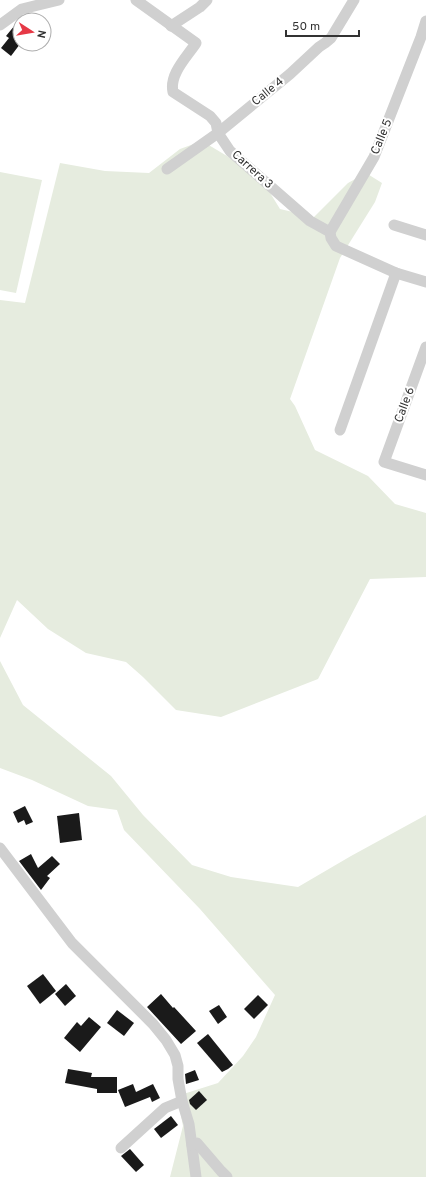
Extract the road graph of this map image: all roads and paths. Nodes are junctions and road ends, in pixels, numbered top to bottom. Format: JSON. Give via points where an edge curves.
{"nodes":[{"id":1,"x":59,"y":0,"type":"edge"},
{"id":2,"x":136,"y":0,"type":"edge"},
{"id":3,"x":207,"y":0,"type":"edge"},
{"id":4,"x":354,"y":0,"type":"edge"},
{"id":5,"x":426,"y":21,"type":"edge"},
{"id":6,"x":0,"y":25,"type":"edge"},
{"id":7,"x":171,"y":26,"type":"junction"},
{"id":8,"x":218,"y":133,"type":"junction"},
{"id":9,"x":167,"y":169,"type":"dead end"},
{"id":10,"x":394,"y":225,"type":"dead end"},
{"id":11,"x":330,"y":232,"type":"junction"},
{"id":12,"x":426,"y":234,"type":"edge"},
{"id":13,"x":396,"y":273,"type":"junction"},
{"id":14,"x":426,"y":282,"type":"edge"},
{"id":15,"x":426,"y":347,"type":"edge"},
{"id":16,"x":340,"y":430,"type":"dead end"},
{"id":17,"x":426,"y":475,"type":"edge"},
{"id":18,"x":0,"y":848,"type":"edge"},
{"id":19,"x":182,"y":1101,"type":"junction"},
{"id":20,"x":192,"y":1145,"type":"junction"},
{"id":21,"x":121,"y":1148,"type":"dead end"},
{"id":22,"x":196,"y":1177,"type":"edge"},
{"id":23,"x":227,"y":1177,"type":"edge"}],
"edges":[{"from":1,"to":6,"type":"street","via":[[22,10]]},
{"from":2,"to":7,"type":"street","name":"Carrera 3"},
{"from":3,"to":7,"type":"street"},
{"from":4,"to":8,"type":"street","name":"Calle 4","via":[[331,38]]},
{"from":5,"to":11,"type":"street","name":"Calle 5","via":[[374,157]]},
{"from":7,"to":8,"type":"street","name":"Carrera 3","via":[[196,43],[175,74],[171,85],[173,92],[210,116],[216,123]]},
{"from":8,"to":9,"type":"street","name":"Calle 4"},
{"from":8,"to":11,"type":"street","name":"Carrera 3","via":[[230,151],[310,221]]},
{"from":10,"to":12,"type":"street"},
{"from":11,"to":13,"type":"street","via":[[336,246]]},
{"from":13,"to":14,"type":"street"},
{"from":13,"to":16,"type":"street"},
{"from":15,"to":17,"type":"street","name":"Calle 6","via":[[384,462]]},
{"from":18,"to":19,"type":"street","via":[[72,943],[166,1040],[178,1066]]},
{"from":19,"to":20,"type":"street"},
{"from":19,"to":21,"type":"street","via":[[165,1108]]},
{"from":20,"to":22,"type":"street"},
{"from":20,"to":23,"type":"street","via":[[197,1144]]}]}
